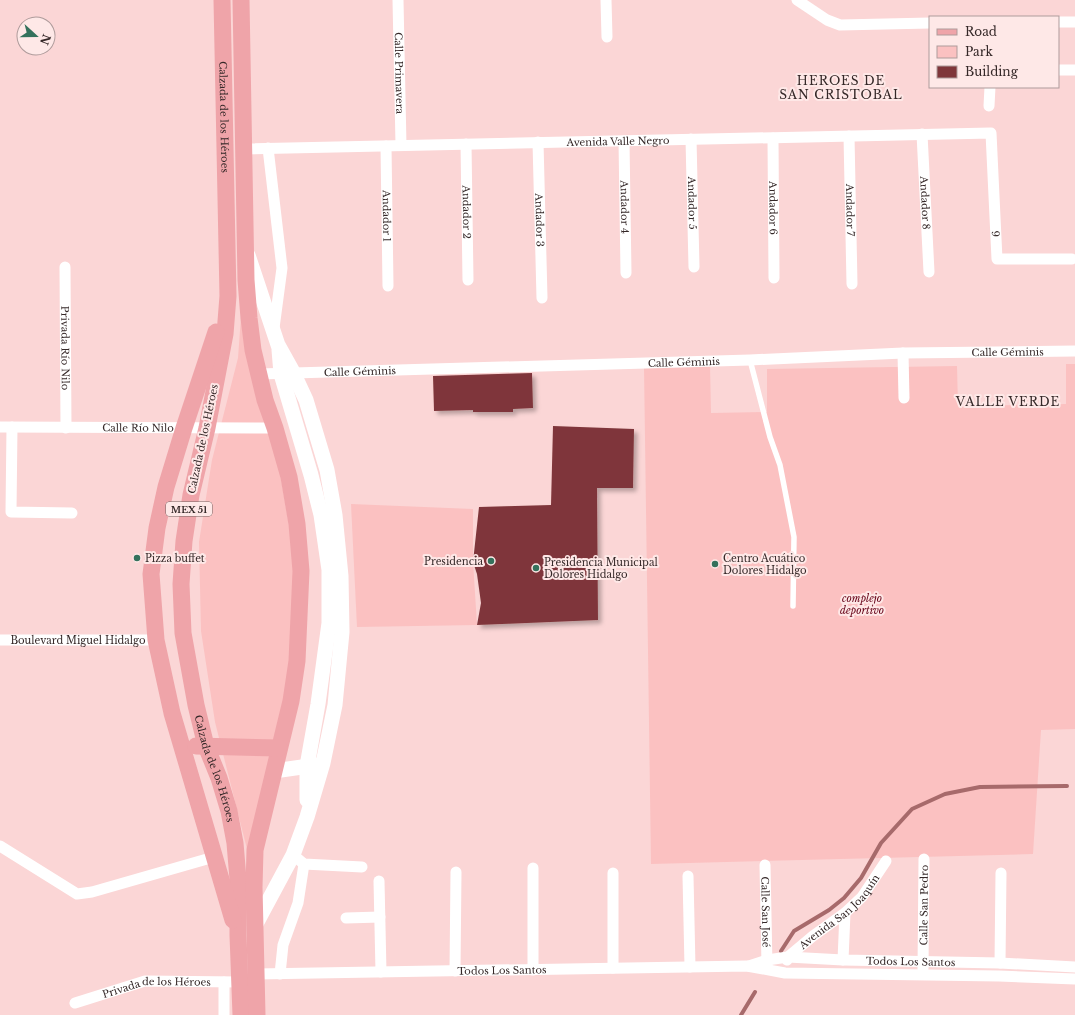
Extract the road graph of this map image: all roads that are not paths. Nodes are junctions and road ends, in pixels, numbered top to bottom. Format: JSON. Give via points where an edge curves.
{"nodes":[{"id":1,"x":222,"y":0,"type":"edge"},
{"id":2,"x":241,"y":0,"type":"edge"},
{"id":3,"x":398,"y":0,"type":"edge"},
{"id":4,"x":606,"y":0,"type":"edge"},
{"id":5,"x":797,"y":0,"type":"edge"},
{"id":6,"x":1059,"y":22,"type":"edge"},
{"id":7,"x":1075,"y":22,"type":"edge"},
{"id":8,"x":929,"y":23,"type":"edge"},
{"id":9,"x":607,"y":37,"type":"dead end"},
{"id":10,"x":1059,"y":70,"type":"edge"},
{"id":11,"x":1075,"y":70,"type":"edge"},
{"id":12,"x":990,"y":88,"type":"edge"},
{"id":13,"x":989,"y":106,"type":"dead end"},
{"id":14,"x":991,"y":133,"type":"joint"},
{"id":15,"x":922,"y":134,"type":"junction"},
{"id":16,"x":849,"y":136,"type":"junction"},
{"id":17,"x":773,"y":138,"type":"junction"},
{"id":18,"x":691,"y":139,"type":"junction"},
{"id":19,"x":624,"y":141,"type":"junction"},
{"id":20,"x":538,"y":142,"type":"junction"},
{"id":21,"x":466,"y":144,"type":"junction"},
{"id":22,"x":401,"y":145,"type":"junction"},
{"id":23,"x":386,"y":146,"type":"junction"},
{"id":24,"x":268,"y":148,"type":"junction"},
{"id":25,"x":244,"y":149,"type":"junction"},
{"id":26,"x":246,"y":248,"type":"junction"},
{"id":27,"x":1072,"y":259,"type":"dead end"},
{"id":28,"x":65,"y":267,"type":"dead end"},
{"id":29,"x":694,"y":267,"type":"dead end"},
{"id":30,"x":929,"y":272,"type":"dead end"},
{"id":31,"x":626,"y":273,"type":"dead end"},
{"id":32,"x":774,"y":278,"type":"dead end"},
{"id":33,"x":468,"y":280,"type":"dead end"},
{"id":34,"x":852,"y":284,"type":"dead end"},
{"id":35,"x":388,"y":286,"type":"dead end"},
{"id":36,"x":228,"y":296,"type":"junction"},
{"id":37,"x":542,"y":298,"type":"dead end"},
{"id":38,"x":276,"y":338,"type":"junction"},
{"id":39,"x":1075,"y":352,"type":"edge"},
{"id":40,"x":903,"y":353,"type":"junction"},
{"id":41,"x":750,"y":360,"type":"junction"},
{"id":42,"x":287,"y":373,"type":"junction"},
{"id":43,"x":259,"y":374,"type":"junction"},
{"id":44,"x":904,"y":398,"type":"dead end"},
{"id":45,"x":0,"y":427,"type":"edge"},
{"id":46,"x":12,"y":428,"type":"junction"},
{"id":47,"x":66,"y":428,"type":"junction"},
{"id":48,"x":184,"y":428,"type":"junction"},
{"id":49,"x":207,"y":428,"type":"junction"},
{"id":50,"x":275,"y":428,"type":"junction"},
{"id":51,"x":327,"y":470,"type":"junction"},
{"id":52,"x":312,"y":475,"type":"junction"},
{"id":53,"x":72,"y":514,"type":"dead end"},
{"id":54,"x":793,"y":606,"type":"dead end"},
{"id":55,"x":0,"y":640,"type":"edge"},
{"id":56,"x":156,"y":640,"type":"junction"},
{"id":57,"x":318,"y":704,"type":"junction"},
{"id":58,"x":335,"y":705,"type":"junction"},
{"id":59,"x":182,"y":746,"type":"junction"},
{"id":60,"x":206,"y":746,"type":"junction"},
{"id":61,"x":279,"y":748,"type":"junction"},
{"id":62,"x":323,"y":763,"type":"junction"},
{"id":63,"x":307,"y":766,"type":"junction"},
{"id":64,"x":274,"y":771,"type":"junction"},
{"id":65,"x":307,"y":817,"type":"junction"},
{"id":66,"x":0,"y":846,"type":"edge"},
{"id":67,"x":214,"y":857,"type":"junction"},
{"id":68,"x":299,"y":859,"type":"junction"},
{"id":69,"x":924,"y":859,"type":"dead end"},
{"id":70,"x":886,"y":861,"type":"dead end"},
{"id":71,"x":765,"y":865,"type":"dead end"},
{"id":72,"x":362,"y":868,"type":"dead end"},
{"id":73,"x":533,"y":868,"type":"dead end"},
{"id":74,"x":456,"y":872,"type":"dead end"},
{"id":75,"x":1000,"y":872,"type":"dead end"},
{"id":76,"x":613,"y":873,"type":"dead end"},
{"id":77,"x":688,"y":876,"type":"dead end"},
{"id":78,"x":379,"y":881,"type":"dead end"},
{"id":79,"x":845,"y":913,"type":"junction"},
{"id":80,"x":380,"y":917,"type":"junction"},
{"id":81,"x":346,"y":918,"type":"dead end"},
{"id":82,"x":256,"y":924,"type":"junction"},
{"id":83,"x":238,"y":941,"type":"junction"},
{"id":84,"x":788,"y":957,"type":"junction"},
{"id":85,"x":843,"y":960,"type":"junction"},
{"id":86,"x":923,"y":962,"type":"junction"},
{"id":87,"x":1000,"y":963,"type":"junction"},
{"id":88,"x":767,"y":965,"type":"junction"},
{"id":89,"x":690,"y":967,"type":"junction"},
{"id":90,"x":1075,"y":967,"type":"edge"},
{"id":91,"x":613,"y":968,"type":"junction"},
{"id":92,"x":533,"y":970,"type":"junction"},
{"id":93,"x":455,"y":971,"type":"junction"},
{"id":94,"x":381,"y":972,"type":"junction"},
{"id":95,"x":785,"y":973,"type":"junction"},
{"id":96,"x":256,"y":974,"type":"junction"},
{"id":97,"x":280,"y":974,"type":"junction"},
{"id":98,"x":923,"y":975,"type":"junction"},
{"id":99,"x":1075,"y":979,"type":"edge"},
{"id":100,"x":232,"y":982,"type":"junction"},
{"id":101,"x":75,"y":1003,"type":"dead end"},
{"id":102,"x":224,"y":1015,"type":"edge"},
{"id":103,"x":241,"y":1015,"type":"edge"},
{"id":104,"x":257,"y":1015,"type":"edge"}],
"edges":[{"from":1,"to":36,"type":"main road","name":"Calzada de los Héroes","number":"MEX 51"},
{"from":2,"to":25,"type":"main road","name":"Calzada de los Héroes"},
{"from":3,"to":22,"type":"street","name":"Calle Primavera"},
{"from":4,"to":9,"type":"street"},
{"from":5,"to":8,"type":"street","via":[[826,20],[840,25]]},
{"from":6,"to":7,"type":"street"},
{"from":10,"to":11,"type":"street"},
{"from":12,"to":13,"type":"street"},
{"from":14,"to":15,"type":"street","name":"Avenida Valle Negro"},
{"from":14,"to":27,"type":"street","name":"9","via":[[997,259]]},
{"from":15,"to":16,"type":"street","name":"Avenida Valle Negro"},
{"from":15,"to":30,"type":"street","name":"Andador 8"},
{"from":16,"to":17,"type":"street","name":"Avenida Valle Negro"},
{"from":16,"to":34,"type":"street","name":"Andador 7"},
{"from":17,"to":18,"type":"street","name":"Avenida Valle Negro"},
{"from":17,"to":32,"type":"street","name":"Andador 6"},
{"from":18,"to":19,"type":"street","name":"Avenida Valle Negro"},
{"from":18,"to":29,"type":"street","name":"Andador 5"},
{"from":19,"to":20,"type":"street","name":"Avenida Valle Negro"},
{"from":19,"to":31,"type":"street","name":"Andador 4"},
{"from":20,"to":21,"type":"street","name":"Avenida Valle Negro"},
{"from":20,"to":37,"type":"street","name":"Andador 3"},
{"from":21,"to":22,"type":"street","name":"Avenida Valle Negro"},
{"from":21,"to":33,"type":"street","name":"Andador 2"},
{"from":22,"to":23,"type":"street","name":"Avenida Valle Negro"},
{"from":23,"to":24,"type":"street","name":"Avenida Valle Negro"},
{"from":23,"to":35,"type":"street","name":"Andador 1"},
{"from":24,"to":25,"type":"street","name":"Avenida Valle Negro"},
{"from":24,"to":38,"type":"street","via":[[282,268]]},
{"from":25,"to":26,"type":"main road","name":"Calzada de los Héroes"},
{"from":26,"to":38,"type":"street"},
{"from":26,"to":43,"type":"main road","name":"Calzada de los Héroes","via":[[249,318]]},
{"from":28,"to":47,"type":"street","name":"Privada Río Nilo"},
{"from":36,"to":48,"type":"main road"},
{"from":36,"to":49,"type":"main road","name":"Calzada de los Héroes","number":"MEX 51","via":[[225,334]]},
{"from":38,"to":42,"type":"street"},
{"from":39,"to":40,"type":"street","name":"Calle Géminis"},
{"from":40,"to":41,"type":"street","name":"Calle Géminis"},
{"from":40,"to":44,"type":"street"},
{"from":41,"to":42,"type":"street","name":"Calle Géminis"},
{"from":41,"to":54,"type":"lane","via":[[780,465],[794,537]]},
{"from":42,"to":43,"type":"street","name":"Calle Géminis"},
{"from":42,"to":51,"type":"street","via":[[306,400]]},
{"from":42,"to":52,"type":"street"},
{"from":43,"to":50,"type":"main road","name":"Calzada de los Héroes"},
{"from":45,"to":46,"type":"street","name":"Calle Río Nilo"},
{"from":46,"to":47,"type":"street","name":"Calle Río Nilo"},
{"from":46,"to":53,"type":"street","via":[[11,512]]},
{"from":47,"to":48,"type":"street","name":"Calle Río Nilo"},
{"from":48,"to":49,"type":"street","name":"Calle Río Nilo"},
{"from":48,"to":56,"type":"main road","via":[[157,528],[151,574]]},
{"from":49,"to":50,"type":"street","name":"Calle Río Nilo"},
{"from":49,"to":60,"type":"main road","name":"Calzada de los Héroes","number":"MEX 51","via":[[191,495],[181,584],[183,633]]},
{"from":50,"to":61,"type":"main road","name":"Calzada de los Héroes","via":[[289,477],[301,571],[297,661],[291,701]]},
{"from":51,"to":52,"type":"street"},
{"from":51,"to":58,"type":"street","via":[[335,515],[341,576],[342,632]]},
{"from":52,"to":57,"type":"street","via":[[329,570],[329,623]]},
{"from":55,"to":56,"type":"street","name":"Boulevard Miguel Hidalgo"},
{"from":56,"to":59,"type":"main road"},
{"from":57,"to":58,"type":"street"},
{"from":57,"to":63,"type":"street"},
{"from":58,"to":62,"type":"street"},
{"from":59,"to":60,"type":"main road"},
{"from":59,"to":67,"type":"main road"},
{"from":60,"to":61,"type":"main road"},
{"from":60,"to":83,"type":"main road","name":"Calzada de los Héroes","number":"MEX 51","via":[[229,811],[235,843]]},
{"from":61,"to":64,"type":"main road","name":"Calzada de los Héroes"},
{"from":62,"to":63,"type":"street"},
{"from":62,"to":65,"type":"street"},
{"from":63,"to":64,"type":"street"},
{"from":63,"to":65,"type":"street"},
{"from":64,"to":82,"type":"main road","name":"Calzada de los Héroes","via":[[255,850]]},
{"from":65,"to":68,"type":"street"},
{"from":66,"to":67,"type":"street","via":[[77,894]]},
{"from":67,"to":83,"type":"main road"},
{"from":68,"to":72,"type":"street"},
{"from":68,"to":82,"type":"street"},
{"from":68,"to":97,"type":"street","via":[[298,903],[283,945]]},
{"from":69,"to":86,"type":"street","name":"Calle San Pedro"},
{"from":70,"to":79,"type":"street","name":"Avenida San Joaquín","via":[[862,897]]},
{"from":71,"to":88,"type":"street","name":"Calle San José"},
{"from":73,"to":92,"type":"street"},
{"from":74,"to":93,"type":"street"},
{"from":75,"to":87,"type":"street"},
{"from":76,"to":91,"type":"street"},
{"from":77,"to":89,"type":"street"},
{"from":78,"to":80,"type":"street"},
{"from":79,"to":84,"type":"street","name":"Avenida San Joaquín"},
{"from":79,"to":85,"type":"street"},
{"from":80,"to":81,"type":"street"},
{"from":80,"to":94,"type":"street"},
{"from":82,"to":96,"type":"main road","name":"Calzada de los Héroes"},
{"from":83,"to":96,"type":"main road","via":[[242,965],[246,972]]},
{"from":83,"to":100,"type":"main road","name":"Calzada de los Héroes","number":"MEX 51"},
{"from":84,"to":85,"type":"street","name":"Todos Los Santos"},
{"from":84,"to":88,"type":"street","name":"Todos Los Santos"},
{"from":84,"to":95,"type":"street"},
{"from":85,"to":86,"type":"street","name":"Todos Los Santos"},
{"from":86,"to":87,"type":"street","name":"Todos Los Santos"},
{"from":86,"to":98,"type":"street","name":"Calle San Pedro"},
{"from":87,"to":90,"type":"street","name":"Todos Los Santos"},
{"from":88,"to":89,"type":"street","name":"Todos Los Santos"},
{"from":88,"to":95,"type":"street","name":"Todos Los Santos"},
{"from":89,"to":91,"type":"street","name":"Todos Los Santos"},
{"from":91,"to":92,"type":"street","name":"Todos Los Santos"},
{"from":92,"to":93,"type":"street","name":"Todos Los Santos"},
{"from":93,"to":94,"type":"street","name":"Todos Los Santos"},
{"from":94,"to":97,"type":"street","name":"Todos Los Santos"},
{"from":95,"to":98,"type":"street","name":"Todos Los Santos"},
{"from":96,"to":97,"type":"street","name":"Todos Los Santos"},
{"from":96,"to":104,"type":"main road","name":"Calzada de los Héroes"},
{"from":98,"to":99,"type":"street","name":"Todos Los Santos"},
{"from":100,"to":101,"type":"street","name":"Privada de los Héroes","via":[[144,981]]},
{"from":100,"to":102,"type":"street"},
{"from":100,"to":103,"type":"main road","name":"Calzada de los Héroes","number":"MEX 51"}]}
